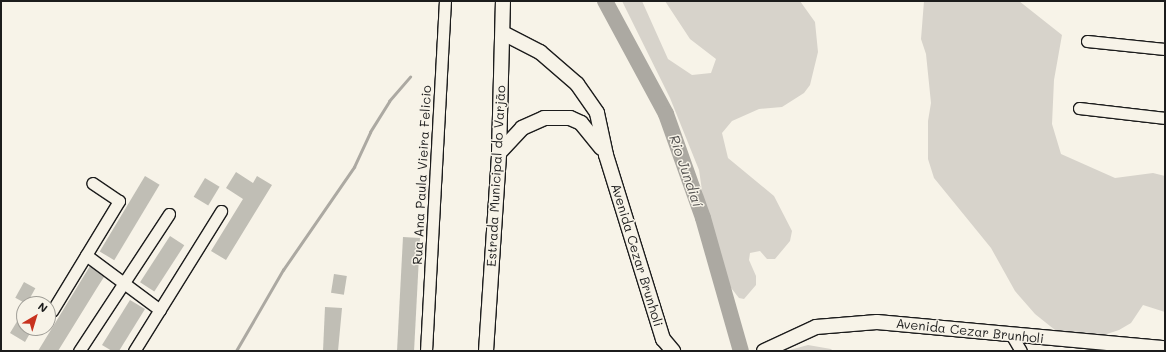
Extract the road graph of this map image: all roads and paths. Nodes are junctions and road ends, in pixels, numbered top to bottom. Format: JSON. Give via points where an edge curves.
{"nodes":[{"id":1,"x":445,"y":1,"type":"edge"},
{"id":2,"x":504,"y":1,"type":"edge"},
{"id":3,"x":503,"y":33,"type":"junction"},
{"id":4,"x":1087,"y":41,"type":"dead end"},
{"id":5,"x":1165,"y":49,"type":"edge"},
{"id":6,"x":1079,"y":108,"type":"dead end"},
{"id":7,"x":1165,"y":118,"type":"edge"},
{"id":8,"x":499,"y":153,"type":"junction"},
{"id":9,"x":606,"y":155,"type":"junction"},
{"id":10,"x":92,"y":183,"type":"dead end"},
{"id":11,"x":221,"y":210,"type":"dead end"},
{"id":12,"x":169,"y":214,"type":"dead end"},
{"id":13,"x":86,"y":255,"type":"junction"},
{"id":14,"x":124,"y":285,"type":"junction"},
{"id":15,"x":56,"y":304,"type":"edge"},
{"id":16,"x":160,"y":310,"type":"junction"},
{"id":17,"x":1012,"y":336,"type":"junction"},
{"id":18,"x":1135,"y":348,"type":"edge"},
{"id":19,"x":1165,"y":348,"type":"edge"},
{"id":20,"x":80,"y":351,"type":"edge"},
{"id":21,"x":134,"y":351,"type":"edge"},
{"id":22,"x":426,"y":351,"type":"edge"},
{"id":23,"x":486,"y":351,"type":"edge"},
{"id":24,"x":674,"y":351,"type":"edge"},
{"id":25,"x":764,"y":351,"type":"edge"},
{"id":26,"x":1021,"y":351,"type":"edge"}],
"edges":[{"from":1,"to":22,"type":"street","name":"Rua Ana Paula Vieira Felicio"},
{"from":2,"to":3,"type":"main road","name":"Estrada Municipal do Varjão"},
{"from":3,"to":8,"type":"main road","name":"Estrada Municipal do Varjão"},
{"from":3,"to":9,"type":"main road","name":"Avenida Cezar Brunholi","via":[[540,52],[577,84],[596,113]]},
{"from":4,"to":5,"type":"street"},
{"from":6,"to":7,"type":"street"},
{"from":8,"to":9,"type":"main road","name":"Avenida Cezar Brunholi","via":[[522,128],[544,118],[570,118],[592,134]]},
{"from":8,"to":23,"type":"main road","name":"Estrada Municipal do Varjão"},
{"from":9,"to":24,"type":"main road","name":"Avenida Cezar Brunholi","via":[[663,339]]},
{"from":10,"to":13,"type":"street","via":[[119,201]]},
{"from":11,"to":16,"type":"street"},
{"from":12,"to":14,"type":"street"},
{"from":13,"to":14,"type":"street"},
{"from":13,"to":15,"type":"street"},
{"from":14,"to":16,"type":"street"},
{"from":14,"to":20,"type":"street"},
{"from":16,"to":21,"type":"street"},
{"from":17,"to":18,"type":"main road","name":"Avenida Cezar Brunholi"},
{"from":17,"to":25,"type":"main road","name":"Avenida Cezar Brunholi","via":[[877,322],[816,326]]},
{"from":17,"to":26,"type":"street"},
{"from":18,"to":19,"type":"main road","name":"Avenida Cezar Brunholi"}]}
